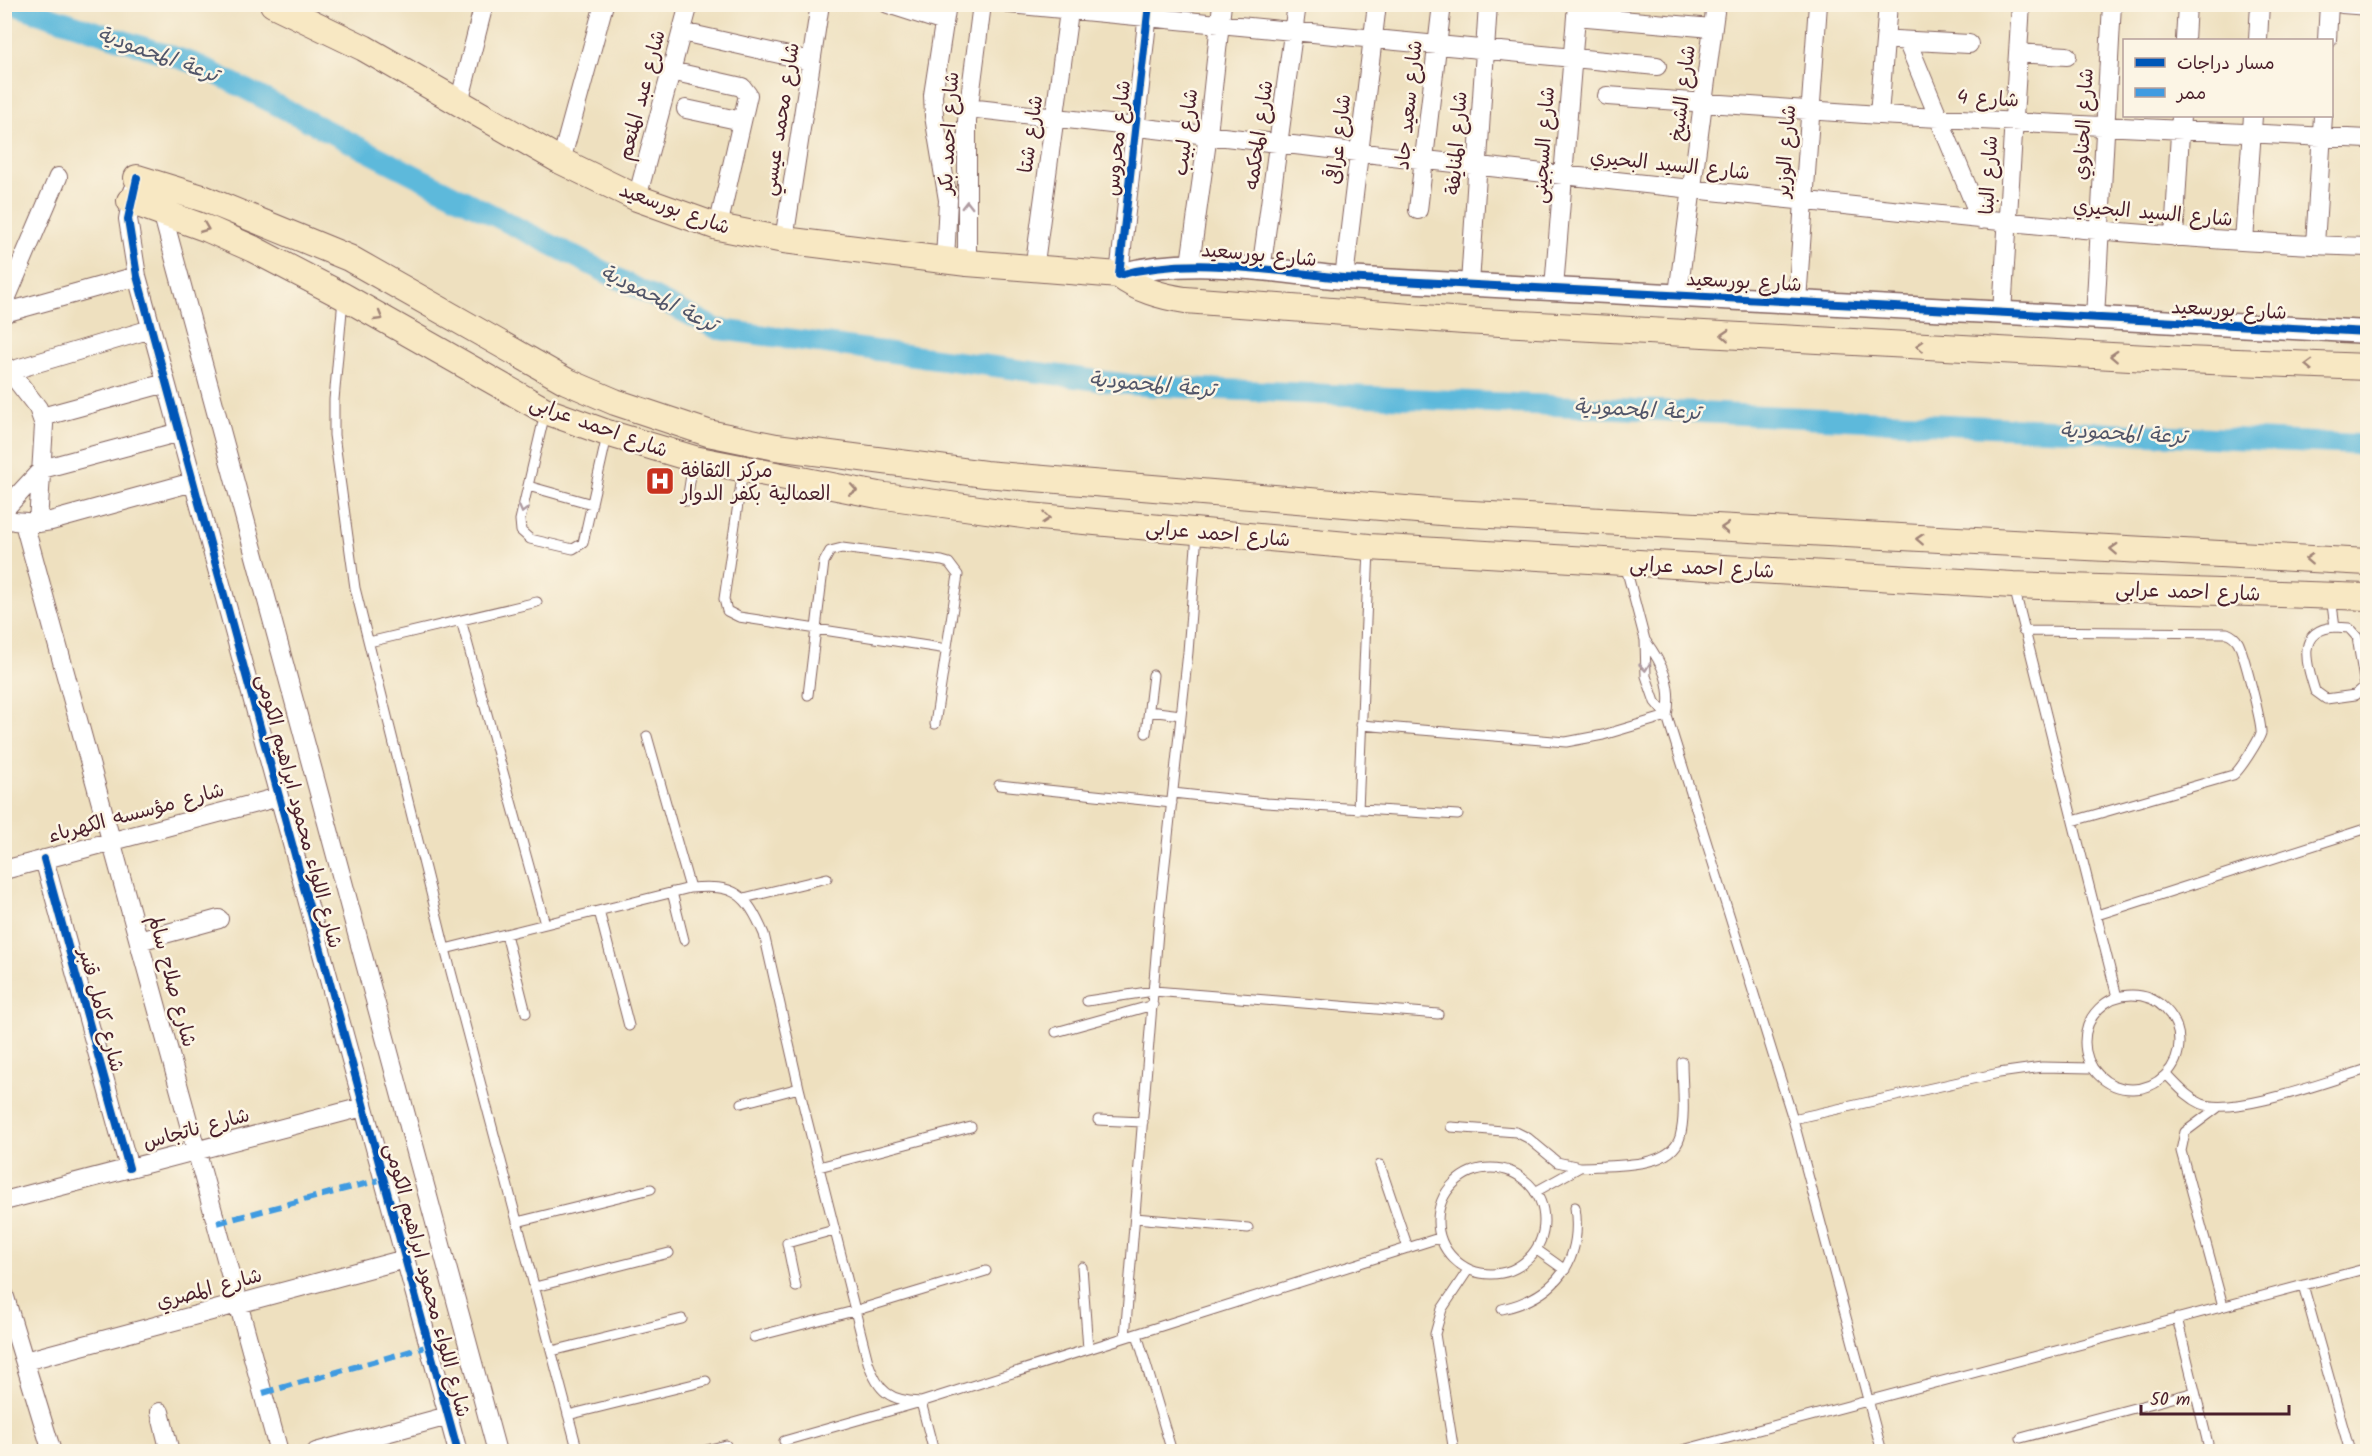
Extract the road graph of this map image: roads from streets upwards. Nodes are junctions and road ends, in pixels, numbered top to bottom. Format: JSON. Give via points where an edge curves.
{"nodes":[{"id":1,"x":273,"y":4,"type":"edge"},
{"id":2,"x":484,"y":4,"type":"edge"},
{"id":3,"x":604,"y":4,"type":"edge"},
{"id":4,"x":689,"y":4,"type":"edge"},
{"id":5,"x":820,"y":4,"type":"edge"},
{"id":6,"x":888,"y":4,"type":"edge"},
{"id":7,"x":982,"y":4,"type":"edge"},
{"id":8,"x":1010,"y":4,"type":"edge"},
{"id":9,"x":1222,"y":4,"type":"edge"},
{"id":10,"x":1297,"y":4,"type":"edge"},
{"id":11,"x":1377,"y":4,"type":"edge"},
{"id":12,"x":1442,"y":4,"type":"edge"},
{"id":13,"x":1488,"y":4,"type":"edge"},
{"id":14,"x":1716,"y":4,"type":"edge"},
{"id":15,"x":1818,"y":4,"type":"edge"},
{"id":16,"x":1888,"y":4,"type":"edge"},
{"id":17,"x":2021,"y":4,"type":"edge"},
{"id":18,"x":2112,"y":4,"type":"edge"},
{"id":19,"x":2187,"y":4,"type":"edge"},
{"id":20,"x":2260,"y":4,"type":"edge"},
{"id":21,"x":2329,"y":4,"type":"edge"},
{"id":22,"x":2342,"y":4,"type":"edge"},
{"id":23,"x":2367,"y":6,"type":"edge"},
{"id":24,"x":1070,"y":7,"type":"edge"},
{"id":25,"x":1576,"y":10,"type":"edge"},
{"id":26,"x":1148,"y":11,"type":"edge"},
{"id":27,"x":945,"y":13,"type":"edge"},
{"id":28,"x":1220,"y":25,"type":"junction"},
{"id":29,"x":1713,"y":28,"type":"junction"},
{"id":30,"x":682,"y":32,"type":"junction"},
{"id":31,"x":1294,"y":33,"type":"junction"},
{"id":32,"x":1885,"y":39,"type":"junction"},
{"id":33,"x":2185,"y":39,"type":"edge"},
{"id":34,"x":2258,"y":39,"type":"edge"},
{"id":35,"x":2327,"y":39,"type":"edge"},
{"id":36,"x":1373,"y":40,"type":"junction"},
{"id":37,"x":1907,"y":40,"type":"junction"},
{"id":38,"x":1970,"y":44,"type":"dead end"},
{"id":39,"x":1437,"y":45,"type":"junction"},
{"id":40,"x":1485,"y":50,"type":"junction"},
{"id":41,"x":2018,"y":52,"type":"junction"},
{"id":42,"x":2067,"y":56,"type":"dead end"},
{"id":43,"x":1572,"y":58,"type":"junction"},
{"id":44,"x":811,"y":61,"type":"junction"},
{"id":45,"x":1657,"y":66,"type":"dead end"},
{"id":46,"x":671,"y":71,"type":"junction"},
{"id":47,"x":1607,"y":96,"type":"dead end"},
{"id":48,"x":459,"y":103,"type":"junction"},
{"id":49,"x":1703,"y":105,"type":"junction"},
{"id":50,"x":686,"y":109,"type":"dead end"},
{"id":51,"x":1810,"y":111,"type":"junction"},
{"id":52,"x":968,"y":114,"type":"junction"},
{"id":53,"x":1879,"y":115,"type":"junction"},
{"id":54,"x":1054,"y":117,"type":"junction"},
{"id":55,"x":2323,"y":117,"type":"edge"},
{"id":56,"x":1939,"y":118,"type":"junction"},
{"id":57,"x":742,"y":121,"type":"junction"},
{"id":58,"x":2013,"y":122,"type":"junction"},
{"id":59,"x":2180,"y":123,"type":"edge"},
{"id":60,"x":936,"y":124,"type":"junction"},
{"id":61,"x":2252,"y":124,"type":"edge"},
{"id":62,"x":1135,"y":126,"type":"junction"},
{"id":63,"x":2105,"y":126,"type":"junction"},
{"id":64,"x":1208,"y":134,"type":"junction"},
{"id":65,"x":2321,"y":137,"type":"junction"},
{"id":66,"x":2367,"y":139,"type":"edge"},
{"id":67,"x":1280,"y":144,"type":"junction"},
{"id":68,"x":967,"y":147,"type":"junction"},
{"id":69,"x":941,"y":150,"type":"junction"},
{"id":70,"x":1359,"y":154,"type":"junction"},
{"id":71,"x":1424,"y":159,"type":"junction"},
{"id":72,"x":561,"y":161,"type":"junction"},
{"id":73,"x":1477,"y":166,"type":"junction"},
{"id":74,"x":1563,"y":175,"type":"junction"},
{"id":75,"x":58,"y":177,"type":"dead end"},
{"id":76,"x":134,"y":189,"type":"junction"},
{"id":77,"x":1692,"y":190,"type":"junction"},
{"id":78,"x":637,"y":198,"type":"junction"},
{"id":79,"x":1804,"y":201,"type":"junction"},
{"id":80,"x":1418,"y":210,"type":"dead end"},
{"id":81,"x":162,"y":212,"type":"junction"},
{"id":82,"x":1981,"y":220,"type":"junction"},
{"id":83,"x":2007,"y":222,"type":"junction"},
{"id":84,"x":265,"y":224,"type":"junction"},
{"id":85,"x":718,"y":227,"type":"junction"},
{"id":86,"x":2100,"y":230,"type":"junction"},
{"id":87,"x":2174,"y":237,"type":"junction"},
{"id":88,"x":784,"y":240,"type":"junction"},
{"id":89,"x":2244,"y":242,"type":"junction"},
{"id":90,"x":2315,"y":245,"type":"junction"},
{"id":91,"x":2367,"y":247,"type":"edge"},
{"id":92,"x":253,"y":249,"type":"junction"},
{"id":93,"x":956,"y":262,"type":"junction"},
{"id":94,"x":1190,"y":264,"type":"junction"},
{"id":95,"x":1034,"y":270,"type":"junction"},
{"id":96,"x":1261,"y":271,"type":"junction"},
{"id":97,"x":1119,"y":275,"type":"junction"},
{"id":98,"x":137,"y":276,"type":"junction"},
{"id":99,"x":1344,"y":278,"type":"junction"},
{"id":100,"x":1470,"y":284,"type":"junction"},
{"id":101,"x":1554,"y":288,"type":"junction"},
{"id":102,"x":1678,"y":294,"type":"junction"},
{"id":103,"x":1797,"y":301,"type":"junction"},
{"id":104,"x":4,"y":304,"type":"edge"},
{"id":105,"x":4,"y":313,"type":"edge"},
{"id":106,"x":2002,"y":313,"type":"junction"},
{"id":107,"x":2095,"y":318,"type":"junction"},
{"id":108,"x":151,"y":329,"type":"junction"},
{"id":109,"x":2367,"y":332,"type":"edge"},
{"id":110,"x":7,"y":367,"type":"edge"},
{"id":111,"x":2367,"y":367,"type":"edge"},
{"id":112,"x":166,"y":383,"type":"junction"},
{"id":113,"x":42,"y":417,"type":"junction"},
{"id":114,"x":180,"y":432,"type":"junction"},
{"id":115,"x":42,"y":469,"type":"junction"},
{"id":116,"x":193,"y":482,"type":"junction"},
{"id":117,"x":4,"y":510,"type":"edge"},
{"id":118,"x":4,"y":518,"type":"edge"},
{"id":119,"x":31,"y":523,"type":"junction"},
{"id":120,"x":2367,"y":562,"type":"edge"},
{"id":121,"x":2367,"y":597,"type":"edge"},
{"id":122,"x":279,"y":797,"type":"junction"},
{"id":123,"x":112,"y":840,"type":"junction"},
{"id":124,"x":44,"y":859,"type":"junction"},
{"id":125,"x":4,"y":870,"type":"edge"},
{"id":126,"x":219,"y":919,"type":"dead end"},
{"id":127,"x":139,"y":941,"type":"junction"},
{"id":128,"x":363,"y":1107,"type":"junction"},
{"id":129,"x":197,"y":1150,"type":"junction"},
{"id":130,"x":129,"y":1168,"type":"junction"},
{"id":131,"x":4,"y":1201,"type":"edge"},
{"id":132,"x":405,"y":1259,"type":"junction"},
{"id":133,"x":4,"y":1294,"type":"edge"},
{"id":134,"x":239,"y":1304,"type":"junction"},
{"id":135,"x":24,"y":1361,"type":"junction"},
{"id":136,"x":160,"y":1412,"type":"dead end"},
{"id":137,"x":448,"y":1416,"type":"junction"},
{"id":138,"x":52,"y":1452,"type":"edge"},
{"id":139,"x":170,"y":1452,"type":"edge"},
{"id":140,"x":279,"y":1452,"type":"edge"},
{"id":141,"x":316,"y":1452,"type":"edge"},
{"id":142,"x":458,"y":1452,"type":"edge"},
{"id":143,"x":497,"y":1452,"type":"edge"}],
"edges":[{"from":1,"to":48,"type":"main road","name":"شارع بورسعيد","via":[[364,48]]},
{"from":2,"to":48,"type":"street"},
{"from":3,"to":72,"type":"street"},
{"from":4,"to":30,"type":"street","name":"شارع عبد المنعم"},
{"from":5,"to":44,"type":"street","name":"شارع محمد عيسي"},
{"from":6,"to":27,"type":"street"},
{"from":7,"to":52,"type":"street","name":"شارع احمد بكر"},
{"from":8,"to":24,"type":"street"},
{"from":9,"to":28,"type":"street","name":"شارع لبيب"},
{"from":10,"to":31,"type":"street","name":"شارع المحكمه"},
{"from":11,"to":36,"type":"street","name":"شارع عراقى"},
{"from":12,"to":39,"type":"street","name":"شارع سعيد جاد"},
{"from":13,"to":40,"type":"street","name":"شارع المنايفة"},
{"from":14,"to":29,"type":"street","name":"شارع الشيخ"},
{"from":15,"to":51,"type":"street","name":"شارع الوزير"},
{"from":16,"to":32,"type":"street"},
{"from":17,"to":41,"type":"street","name":"شارع البنا"},
{"from":18,"to":63,"type":"street","name":"شارع الحناوي"},
{"from":19,"to":33,"type":"street"},
{"from":20,"to":34,"type":"street"},
{"from":21,"to":35,"type":"street"},
{"from":22,"to":23,"type":"street"},
{"from":24,"to":26,"type":"street"},
{"from":24,"to":54,"type":"street","name":"شارع شتا"},
{"from":25,"to":29,"type":"street"},
{"from":25,"to":43,"type":"street","name":"شارع السجينى"},
{"from":26,"to":28,"type":"street"},
{"from":26,"to":62,"type":"street","name":"شارع محروس"},
{"from":27,"to":60,"type":"street","name":"شارع احمد بكر","via":[[933,95]]},
{"from":28,"to":31,"type":"street"},
{"from":28,"to":64,"type":"street","name":"شارع لبيب"},
{"from":29,"to":49,"type":"street","name":"شارع الشيخ"},
{"from":30,"to":44,"type":"street"},
{"from":30,"to":46,"type":"street","name":"شارع عبد المنعم"},
{"from":31,"to":36,"type":"street"},
{"from":31,"to":67,"type":"street","name":"شارع المحكمه"},
{"from":32,"to":37,"type":"street"},
{"from":32,"to":53,"type":"street"},
{"from":36,"to":39,"type":"street"},
{"from":36,"to":70,"type":"street","name":"شارع عراقى"},
{"from":37,"to":38,"type":"street"},
{"from":37,"to":56,"type":"street"},
{"from":39,"to":40,"type":"street"},
{"from":39,"to":71,"type":"street","name":"شارع سعيد جاد"},
{"from":40,"to":43,"type":"street"},
{"from":40,"to":73,"type":"street","name":"شارع المنايفة"},
{"from":41,"to":42,"type":"street"},
{"from":41,"to":58,"type":"street","name":"شارع البنا"},
{"from":43,"to":45,"type":"street"},
{"from":43,"to":74,"type":"street","name":"شارع السجينى"},
{"from":44,"to":88,"type":"street","name":"شارع محمد عيسي"},
{"from":46,"to":57,"type":"street","via":[[742,87],[748,95]]},
{"from":46,"to":78,"type":"street","name":"شارع عبد المنعم"},
{"from":47,"to":49,"type":"street","name":"شارع 4"},
{"from":48,"to":72,"type":"main road","name":"شارع بورسعيد"},
{"from":49,"to":51,"type":"street","name":"شارع 4"},
{"from":49,"to":77,"type":"street","name":"شارع الشيخ"},
{"from":50,"to":57,"type":"street"},
{"from":51,"to":53,"type":"street","name":"شارع 4"},
{"from":51,"to":79,"type":"street","name":"شارع الوزير"},
{"from":52,"to":54,"type":"street","name":"شارع السيد البحيري"},
{"from":52,"to":60,"type":"street","name":"شارع السيد البحيري"},
{"from":52,"to":68,"type":"street","name":"شارع احمد بكر"},
{"from":53,"to":56,"type":"street","name":"شارع 4"},
{"from":54,"to":62,"type":"street","name":"شارع السيد البحيري"},
{"from":54,"to":95,"type":"street","name":"شارع شتا"},
{"from":55,"to":65,"type":"street"},
{"from":56,"to":58,"type":"street","name":"شارع 4"},
{"from":56,"to":82,"type":"street"},
{"from":57,"to":85,"type":"street"},
{"from":58,"to":63,"type":"street","name":"شارع 4"},
{"from":58,"to":83,"type":"street","name":"شارع البنا"},
{"from":59,"to":61,"type":"street","name":"شارع 4"},
{"from":59,"to":63,"type":"street","name":"شارع 4"},
{"from":59,"to":87,"type":"street"},
{"from":60,"to":69,"type":"street","name":"شارع احمد بكر"},
{"from":61,"to":65,"type":"street","name":"شارع 4"},
{"from":61,"to":89,"type":"street"},
{"from":62,"to":64,"type":"street","name":"شارع السيد البحيري"},
{"from":62,"to":97,"type":"street","name":"شارع محروس"},
{"from":63,"to":86,"type":"street","name":"شارع الحناوي"},
{"from":64,"to":67,"type":"street","name":"شارع السيد البحيري"},
{"from":64,"to":94,"type":"street","name":"شارع لبيب"},
{"from":65,"to":66,"type":"street","name":"شارع 4"},
{"from":65,"to":90,"type":"street"},
{"from":67,"to":70,"type":"street","name":"شارع السيد البحيري"},
{"from":67,"to":96,"type":"street","name":"شارع المحكمه"},
{"from":68,"to":69,"type":"street"},
{"from":93,"to":68,"type":"street","name":"شارع احمد بكر","one_way":true},
{"from":69,"to":93,"type":"street","name":"شارع احمد بكر"},
{"from":70,"to":71,"type":"street","name":"شارع السيد البحيري"},
{"from":70,"to":99,"type":"street","name":"شارع عراقى"},
{"from":71,"to":73,"type":"street","name":"شارع السيد البحيري"},
{"from":71,"to":80,"type":"street","name":"شارع سعيد جاد"},
{"from":72,"to":78,"type":"main road","name":"شارع بورسعيد"},
{"from":73,"to":74,"type":"street","name":"شارع السيد البحيري"},
{"from":73,"to":100,"type":"street","name":"شارع المنايفة"},
{"from":74,"to":77,"type":"street","name":"شارع السيد البحيري"},
{"from":74,"to":101,"type":"street","name":"شارع السجينى"},
{"from":75,"to":104,"type":"street"},
{"from":76,"to":81,"type":"main road","name":"شارع احمد عرابى"},
{"from":76,"to":84,"type":"main road","name":"شارع احمد عرابى","via":[[205,199]]},
{"from":76,"to":98,"type":"street","name":"شارع اللواء محمود ابراهيم الكومى","via":[[129,237]]},
{"from":77,"to":79,"type":"street","name":"شارع السيد البحيري"},
{"from":77,"to":102,"type":"street","name":"شارع الشيخ"},
{"from":78,"to":85,"type":"main road","name":"شارع بورسعيد"},
{"from":79,"to":82,"type":"street","name":"شارع السيد البحيري"},
{"from":79,"to":103,"type":"street","name":"شارع الوزير"},
{"from":81,"to":92,"type":"main road","name":"شارع احمد عرابى","one_way":true},
{"from":81,"to":143,"type":"street"},
{"from":82,"to":83,"type":"street","name":"شارع السيد البحيري"},
{"from":83,"to":86,"type":"street","name":"شارع السيد البحيري"},
{"from":83,"to":106,"type":"street","name":"شارع البنا"},
{"from":84,"to":92,"type":"main road"},
{"from":120,"to":84,"type":"main road","name":"شارع احمد عرابى","one_way":true,"via":[[1453,513],[985,474],[776,447],[668,421],[576,385],[349,258]]},
{"from":85,"to":88,"type":"main road","name":"شارع بورسعيد"},
{"from":86,"to":87,"type":"street","name":"شارع السيد البحيري"},
{"from":86,"to":107,"type":"street","name":"شارع الحناوي"},
{"from":87,"to":89,"type":"street","name":"شارع السيد البحيري"},
{"from":88,"to":93,"type":"main road","name":"شارع بورسعيد"},
{"from":89,"to":90,"type":"street","name":"شارع السيد البحيري"},
{"from":90,"to":91,"type":"street","name":"شارع السيد البحيري"},
{"from":92,"to":121,"type":"main road","name":"شارع احمد عرابى","one_way":true,"via":[[546,411],[694,459],[967,508],[1369,547],[2013,585]]},
{"from":93,"to":95,"type":"main road","name":"شارع بورسعيد"},
{"from":94,"to":96,"type":"street","name":"شارع بورسعيد"},
{"from":94,"to":97,"type":"street","name":"شارع بورسعيد"},
{"from":95,"to":97,"type":"main road","name":"شارع بورسعيد"},
{"from":96,"to":99,"type":"street","name":"شارع بورسعيد"},
{"from":111,"to":97,"type":"main road","name":"شارع بورسعيد","one_way":true,"via":[[1464,321],[1196,301],[1157,295]]},
{"from":98,"to":105,"type":"street"},
{"from":98,"to":108,"type":"street","name":"شارع اللواء محمود ابراهيم الكومى"},
{"from":99,"to":100,"type":"street","name":"شارع بورسعيد"},
{"from":100,"to":101,"type":"street","name":"شارع بورسعيد"},
{"from":101,"to":102,"type":"street","name":"شارع بورسعيد"},
{"from":102,"to":103,"type":"street","name":"شارع بورسعيد"},
{"from":103,"to":106,"type":"street","name":"شارع بورسعيد"},
{"from":106,"to":107,"type":"street","name":"شارع بورسعيد"},
{"from":107,"to":109,"type":"street","name":"شارع بورسعيد"},
{"from":108,"to":110,"type":"street"},
{"from":108,"to":112,"type":"street","name":"شارع اللواء محمود ابراهيم الكومى"},
{"from":110,"to":113,"type":"street"},
{"from":112,"to":113,"type":"street"},
{"from":112,"to":114,"type":"street","name":"شارع اللواء محمود ابراهيم الكومى"},
{"from":113,"to":115,"type":"street","name":"شارع صلاح سالم"},
{"from":114,"to":115,"type":"street"},
{"from":114,"to":116,"type":"street","name":"شارع اللواء محمود ابراهيم الكومى"},
{"from":115,"to":117,"type":"street"},
{"from":115,"to":119,"type":"street","name":"شارع صلاح سالم"},
{"from":116,"to":119,"type":"street"},
{"from":116,"to":122,"type":"street","name":"شارع اللواء محمود ابراهيم الكومى"},
{"from":118,"to":119,"type":"street"},
{"from":119,"to":123,"type":"street","name":"شارع صلاح سالم"},
{"from":122,"to":123,"type":"street","name":"شارع مؤسسه الكهرباء"},
{"from":122,"to":128,"type":"street","name":"شارع اللواء محمود ابراهيم الكومى"},
{"from":123,"to":124,"type":"street","name":"شارع مؤسسه الكهرباء"},
{"from":123,"to":127,"type":"street","name":"شارع صلاح سالم"},
{"from":124,"to":125,"type":"street","name":"شارع مؤسسه الكهرباء"},
{"from":124,"to":130,"type":"street","name":"شارع كامل قنبر"},
{"from":126,"to":127,"type":"street"},
{"from":127,"to":129,"type":"street","name":"شارع صلاح سالم"},
{"from":128,"to":129,"type":"street","name":"شارع ناتجاس"},
{"from":128,"to":132,"type":"street","name":"شارع اللواء محمود ابراهيم الكومى"},
{"from":129,"to":130,"type":"street","name":"شارع ناتجاس"},
{"from":129,"to":134,"type":"street","name":"شارع صلاح سالم"},
{"from":130,"to":131,"type":"street","name":"شارع ناتجاس"},
{"from":132,"to":134,"type":"street","name":"شارع المصري"},
{"from":132,"to":137,"type":"street","name":"شارع اللواء محمود ابراهيم الكومى"},
{"from":133,"to":135,"type":"street"},
{"from":134,"to":135,"type":"street","name":"شارع المصري"},
{"from":134,"to":140,"type":"street","name":"شارع صلاح سالم"},
{"from":135,"to":138,"type":"street"},
{"from":136,"to":139,"type":"street"},
{"from":137,"to":141,"type":"street"},
{"from":137,"to":142,"type":"street","name":"شارع اللواء محمود ابراهيم الكومى"}]}
